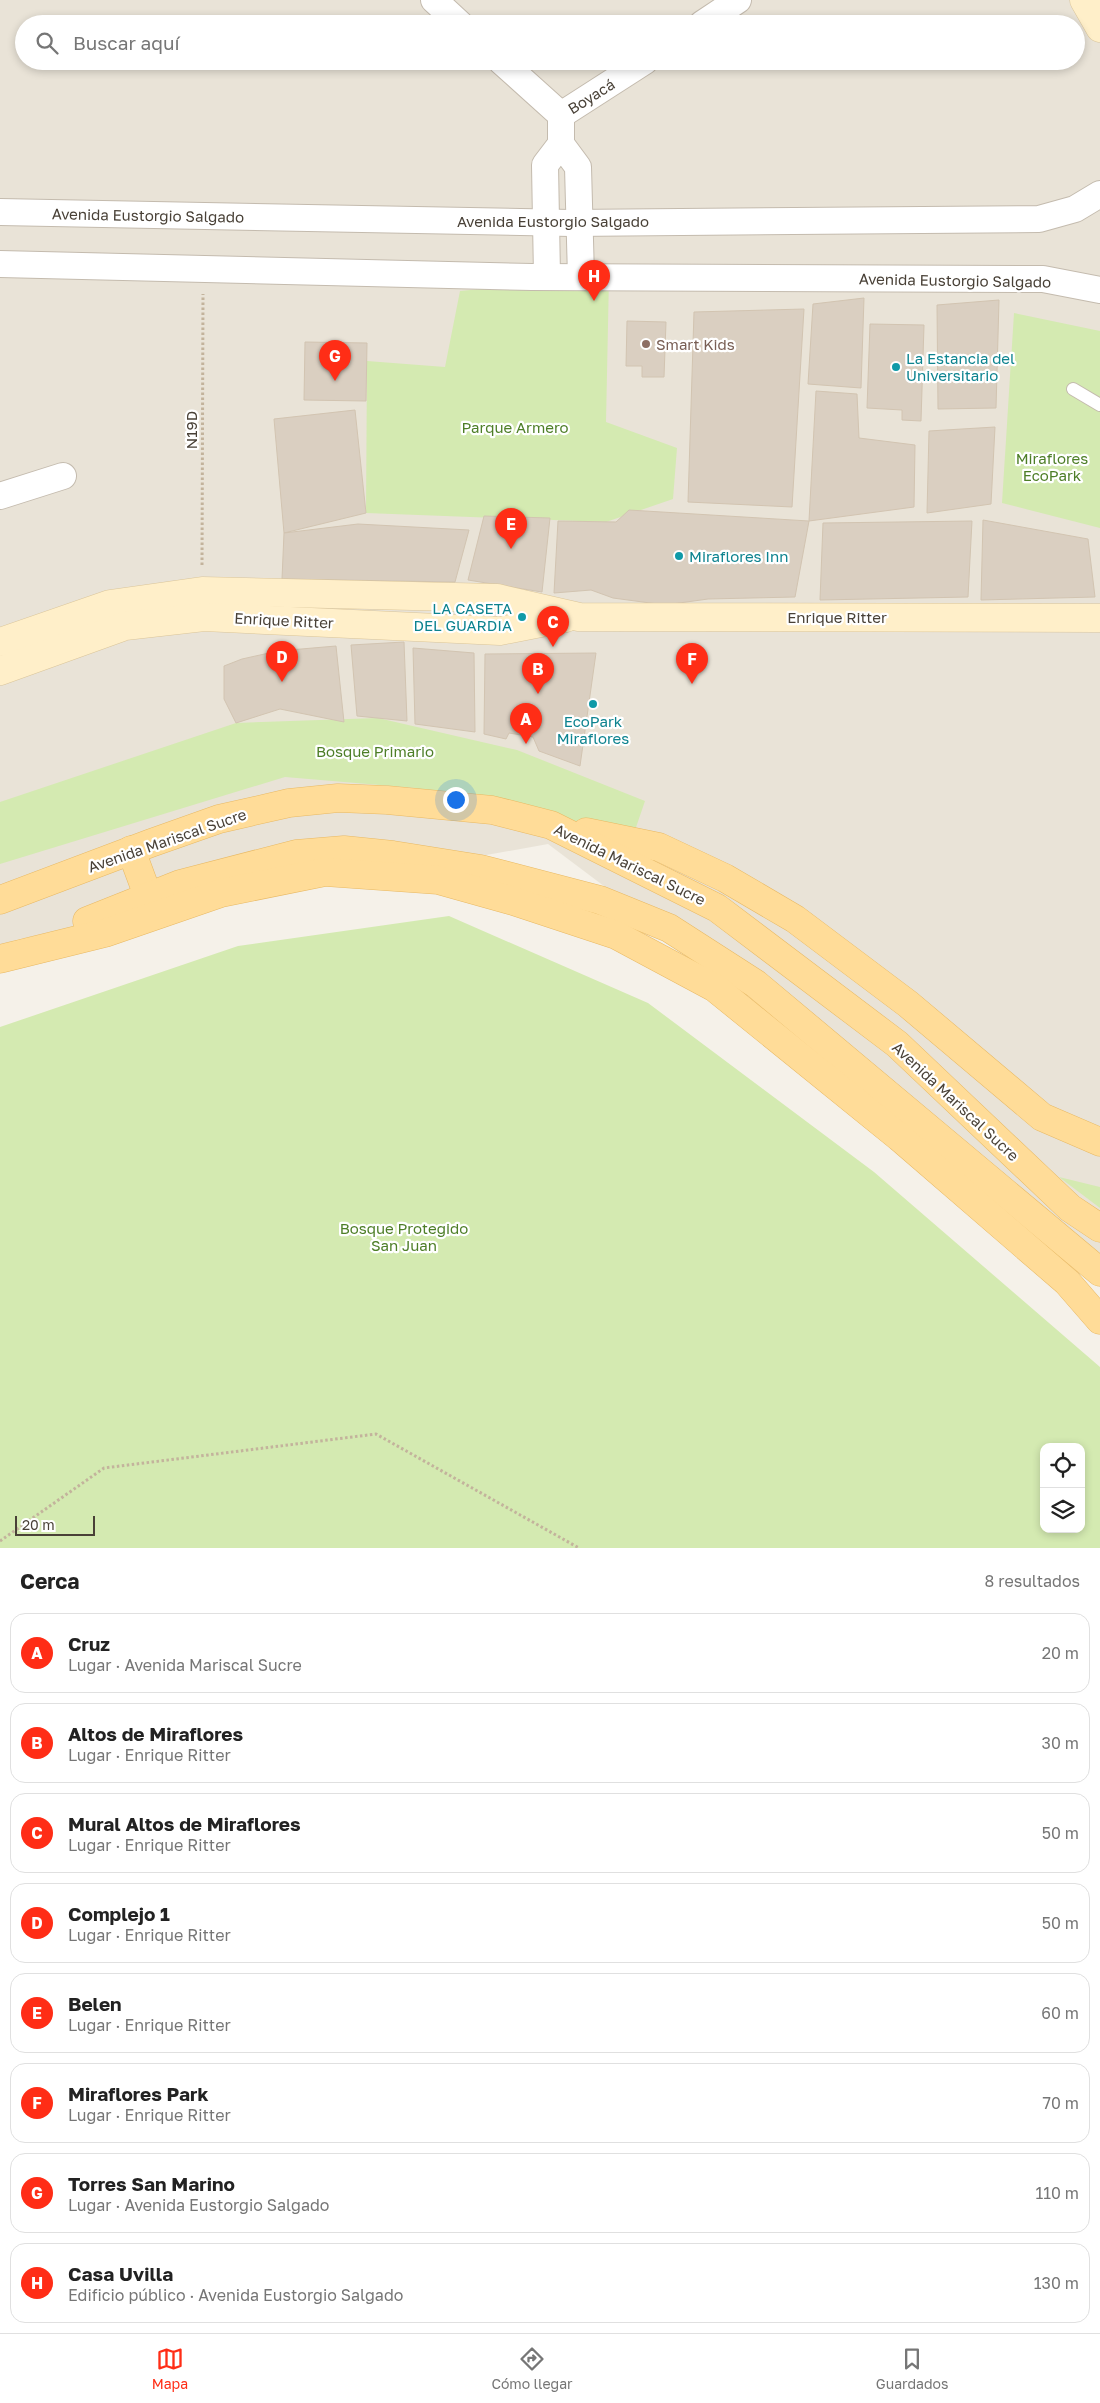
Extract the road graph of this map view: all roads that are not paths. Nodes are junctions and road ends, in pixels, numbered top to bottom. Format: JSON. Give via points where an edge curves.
{"nodes":[{"id":1,"x":434,"y":0,"type":"edge"},
{"id":2,"x":738,"y":0,"type":"edge"},
{"id":3,"x":1084,"y":0,"type":"edge"},
{"id":4,"x":450,"y":15,"type":"edge"},
{"id":5,"x":716,"y":15,"type":"edge"},
{"id":6,"x":1100,"y":28,"type":"edge"},
{"id":7,"x":511,"y":70,"type":"edge"},
{"id":8,"x":631,"y":70,"type":"edge"},
{"id":9,"x":561,"y":115,"type":"junction"},
{"id":10,"x":561,"y":144,"type":"junction"},
{"id":11,"x":1100,"y":194,"type":"edge"},
{"id":12,"x":0,"y":212,"type":"edge"},
{"id":13,"x":545,"y":222,"type":"junction"},
{"id":14,"x":580,"y":223,"type":"junction"},
{"id":15,"x":0,"y":264,"type":"edge"},
{"id":16,"x":547,"y":276,"type":"junction"},
{"id":17,"x":581,"y":277,"type":"junction"},
{"id":18,"x":1100,"y":290,"type":"edge"},
{"id":19,"x":1073,"y":389,"type":"dead end"},
{"id":20,"x":1100,"y":405,"type":"edge"},
{"id":21,"x":64,"y":476,"type":"dead end"},
{"id":22,"x":0,"y":496,"type":"edge"},
{"id":23,"x":574,"y":616,"type":"junction"},
{"id":24,"x":1100,"y":618,"type":"edge"},
{"id":25,"x":0,"y":642,"type":"edge"},
{"id":26,"x":0,"y":670,"type":"edge"},
{"id":27,"x":551,"y":825,"type":"junction"},
{"id":28,"x":131,"y":850,"type":"junction"},
{"id":29,"x":148,"y":896,"type":"junction"},
{"id":30,"x":0,"y":900,"type":"edge"},
{"id":31,"x":0,"y":957,"type":"edge"},
{"id":32,"x":1100,"y":1142,"type":"edge"},
{"id":33,"x":1100,"y":1228,"type":"edge"},
{"id":34,"x":1100,"y":1272,"type":"edge"},
{"id":35,"x":1100,"y":1320,"type":"edge"}],
"edges":[{"from":1,"to":4,"type":"street"},
{"from":2,"to":5,"type":"street"},
{"from":3,"to":6,"type":"street"},
{"from":7,"to":9,"type":"street"},
{"from":8,"to":9,"type":"street","name":"Boyacá"},
{"from":9,"to":10,"type":"street"},
{"from":10,"to":13,"type":"street","via":[[545,166]]},
{"from":10,"to":14,"type":"street","via":[[578,167]]},
{"from":11,"to":14,"type":"street","name":"Avenida Eustorgio Salgado","via":[[1075,209],[1039,219]]},
{"from":12,"to":13,"type":"street","name":"Avenida Eustorgio Salgado"},
{"from":13,"to":14,"type":"street","name":"Avenida Eustorgio Salgado"},
{"from":13,"to":16,"type":"street"},
{"from":14,"to":17,"type":"street"},
{"from":15,"to":16,"type":"street","name":"Avenida Eustorgio Salgado"},
{"from":16,"to":17,"type":"street","name":"Avenida Eustorgio Salgado"},
{"from":17,"to":18,"type":"street","name":"Avenida Eustorgio Salgado","via":[[1043,279]]},
{"from":19,"to":20,"type":"lane"},
{"from":21,"to":22,"type":"street"},
{"from":23,"to":24,"type":"street","name":"Enrique Ritter"},
{"from":23,"to":25,"type":"street","name":"Enrique Ritter","via":[[497,598],[202,591],[110,604]]},
{"from":23,"to":26,"type":"street","name":"Enrique Ritter","via":[[500,631],[204,617],[125,626]]},
{"from":27,"to":28,"type":"main road","name":"Avenida Mariscal Sucre","via":[[492,810],[338,798],[288,803],[219,819]]},
{"from":27,"to":32,"type":"main road","via":[[659,846],[726,878],[795,919],[908,1004],[1042,1117]]},
{"from":27,"to":33,"type":"main road","name":"Avenida Mariscal Sucre","via":[[716,908],[897,1044],[1070,1208]]},
{"from":28,"to":29,"type":"main road"},
{"from":28,"to":30,"type":"main road","name":"Avenida Mariscal Sucre"},
{"from":29,"to":31,"type":"main road"},
{"from":29,"to":34,"type":"main road","via":[[180,884],[296,854],[344,850],[481,869],[600,900],[669,928],[756,984]]},
{"from":31,"to":35,"type":"main road","via":[[105,933],[221,893],[325,872],[438,880],[514,901],[616,935],[715,988],[900,1137],[1067,1282]]}]}
